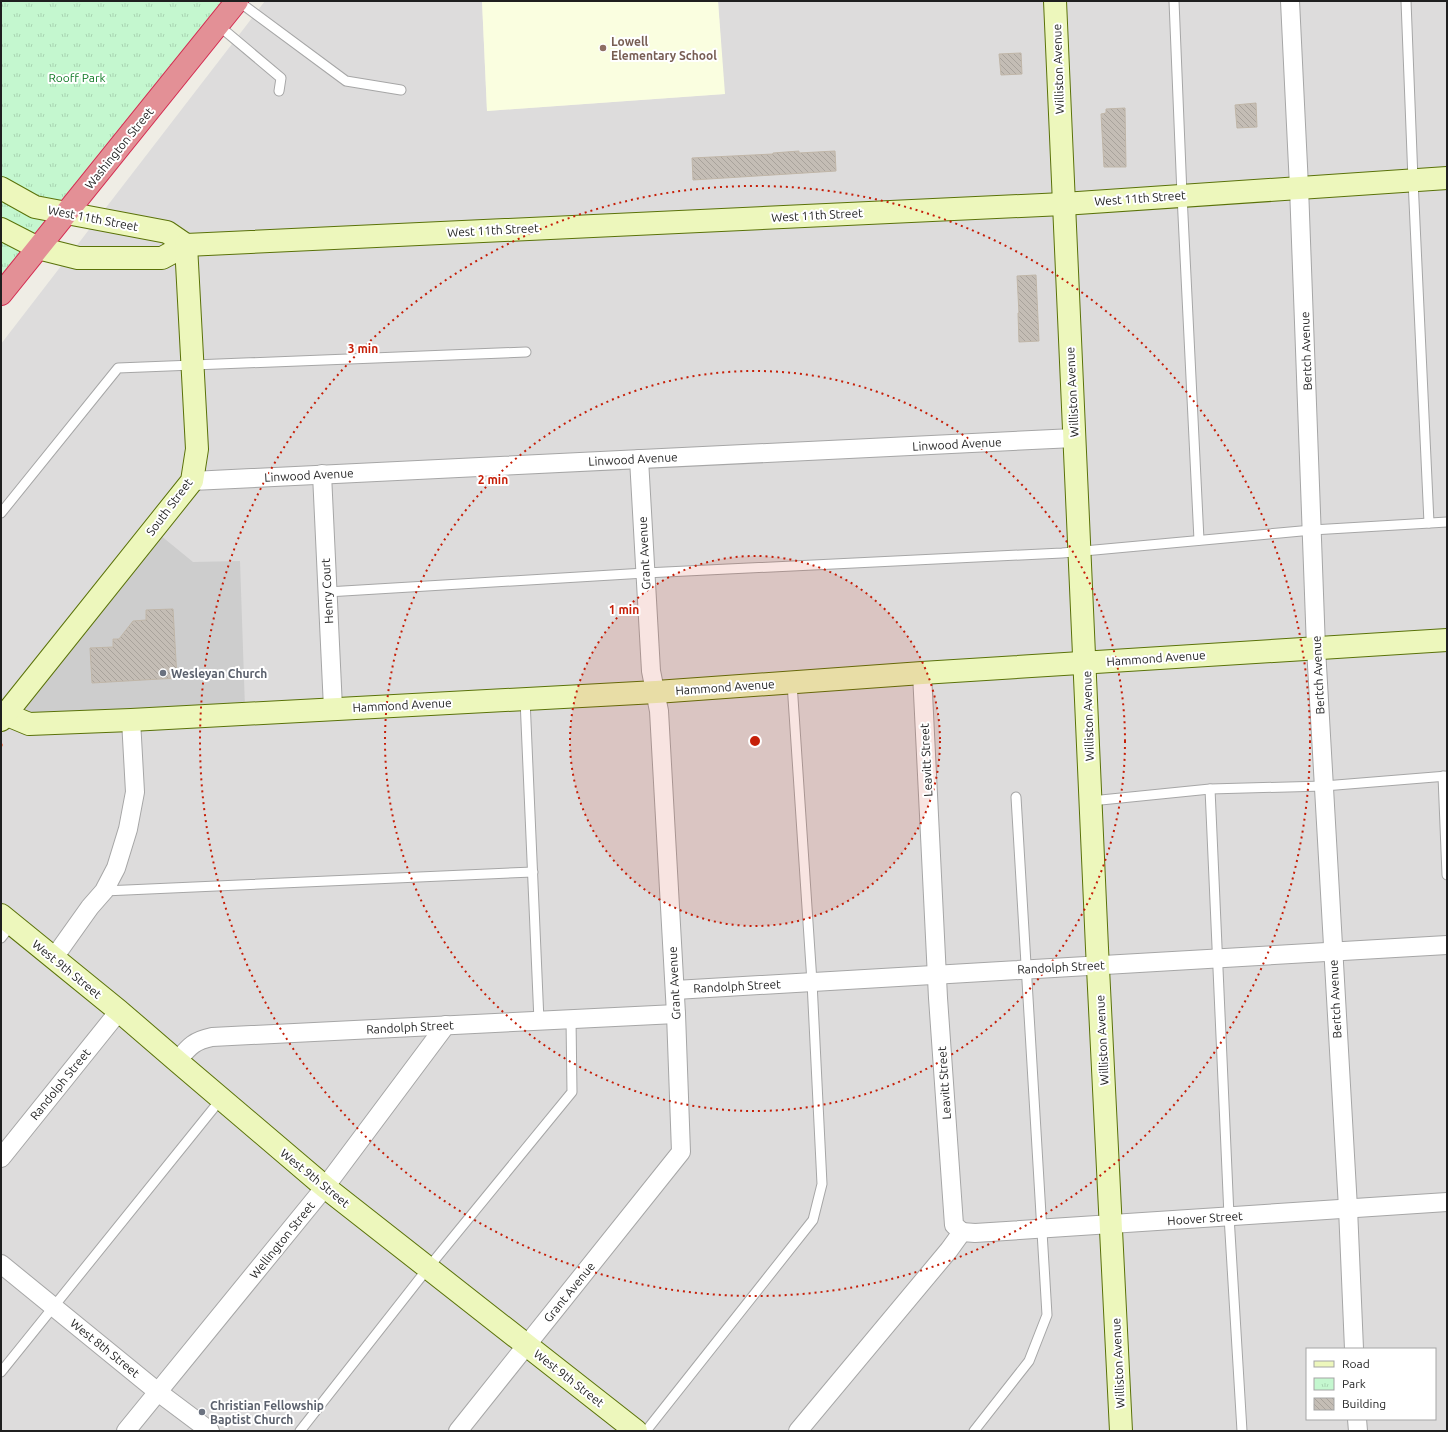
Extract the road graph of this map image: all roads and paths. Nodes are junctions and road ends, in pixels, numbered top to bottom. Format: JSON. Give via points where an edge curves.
{"nodes":[{"id":1,"x":238,"y":1,"type":"edge"},
{"id":2,"x":1055,"y":1,"type":"edge"},
{"id":3,"x":1174,"y":1,"type":"edge"},
{"id":4,"x":1290,"y":1,"type":"edge"},
{"id":5,"x":1406,"y":1,"type":"edge"},
{"id":6,"x":218,"y":25,"type":"junction"},
{"id":7,"x":401,"y":90,"type":"dead end"},
{"id":8,"x":279,"y":91,"type":"dead end"},
{"id":9,"x":1447,"y":178,"type":"edge"},
{"id":10,"x":1413,"y":180,"type":"junction"},
{"id":11,"x":1299,"y":187,"type":"junction"},
{"id":12,"x":1,"y":188,"type":"edge"},
{"id":13,"x":1182,"y":195,"type":"junction"},
{"id":14,"x":1064,"y":204,"type":"junction"},
{"id":15,"x":67,"y":212,"type":"junction"},
{"id":16,"x":1,"y":229,"type":"edge"},
{"id":17,"x":186,"y":245,"type":"junction"},
{"id":18,"x":38,"y":248,"type":"junction"},
{"id":19,"x":1,"y":294,"type":"edge"},
{"id":20,"x":526,"y":352,"type":"dead end"},
{"id":21,"x":193,"y":365,"type":"junction"},
{"id":22,"x":1074,"y":438,"type":"junction"},
{"id":23,"x":639,"y":459,"type":"junction"},
{"id":24,"x":322,"y":474,"type":"junction"},
{"id":25,"x":192,"y":481,"type":"junction"},
{"id":26,"x":1,"y":513,"type":"edge"},
{"id":27,"x":1447,"y":522,"type":"edge"},
{"id":28,"x":1430,"y":523,"type":"junction"},
{"id":29,"x":1312,"y":530,"type":"junction"},
{"id":30,"x":1199,"y":540,"type":"junction"},
{"id":31,"x":1080,"y":551,"type":"junction"},
{"id":32,"x":645,"y":573,"type":"junction"},
{"id":33,"x":327,"y":592,"type":"junction"},
{"id":34,"x":1447,"y":640,"type":"edge"},
{"id":35,"x":1316,"y":648,"type":"junction"},
{"id":36,"x":1085,"y":663,"type":"junction"},
{"id":37,"x":922,"y":673,"type":"junction"},
{"id":38,"x":792,"y":682,"type":"junction"},
{"id":39,"x":656,"y":692,"type":"junction"},
{"id":40,"x":525,"y":698,"type":"junction"},
{"id":41,"x":333,"y":708,"type":"junction"},
{"id":42,"x":3,"y":717,"type":"edge"},
{"id":43,"x":131,"y":720,"type":"junction"},
{"id":44,"x":1,"y":745,"type":"edge"},
{"id":45,"x":5,"y":745,"type":"dead end"},
{"id":46,"x":1445,"y":776,"type":"edge"},
{"id":47,"x":1324,"y":786,"type":"junction"},
{"id":48,"x":1210,"y":789,"type":"junction"},
{"id":49,"x":1016,"y":797,"type":"dead end"},
{"id":50,"x":1091,"y":801,"type":"junction"},
{"id":51,"x":533,"y":872,"type":"junction"},
{"id":52,"x":1447,"y":875,"type":"edge"},
{"id":53,"x":104,"y":891,"type":"junction"},
{"id":54,"x":4,"y":926,"type":"edge"},
{"id":55,"x":1447,"y":945,"type":"edge"},
{"id":56,"x":1332,"y":951,"type":"junction"},
{"id":57,"x":1217,"y":958,"type":"junction"},
{"id":58,"x":54,"y":959,"type":"junction"},
{"id":59,"x":1098,"y":965,"type":"junction"},
{"id":60,"x":1026,"y":969,"type":"junction"},
{"id":61,"x":937,"y":974,"type":"junction"},
{"id":62,"x":812,"y":982,"type":"junction"},
{"id":63,"x":675,"y":990,"type":"junction"},
{"id":64,"x":119,"y":1011,"type":"junction"},
{"id":65,"x":676,"y":1014,"type":"junction"},
{"id":66,"x":571,"y":1020,"type":"junction"},
{"id":67,"x":539,"y":1021,"type":"junction"},
{"id":68,"x":446,"y":1026,"type":"junction"},
{"id":69,"x":176,"y":1062,"type":"junction"},
{"id":70,"x":221,"y":1099,"type":"junction"},
{"id":71,"x":1,"y":1158,"type":"edge"},
{"id":72,"x":325,"y":1187,"type":"junction"},
{"id":73,"x":1447,"y":1202,"type":"edge"},
{"id":74,"x":1348,"y":1208,"type":"junction"},
{"id":75,"x":1229,"y":1216,"type":"junction"},
{"id":76,"x":1111,"y":1224,"type":"junction"},
{"id":77,"x":1041,"y":1229,"type":"junction"},
{"id":78,"x":962,"y":1232,"type":"junction"},
{"id":79,"x":1,"y":1264,"type":"edge"},
{"id":80,"x":428,"y":1268,"type":"junction"},
{"id":81,"x":53,"y":1306,"type":"junction"},
{"id":82,"x":527,"y":1345,"type":"junction"},
{"id":83,"x":1354,"y":1348,"type":"edge"},
{"id":84,"x":1,"y":1372,"type":"edge"},
{"id":85,"x":158,"y":1392,"type":"junction"},
{"id":86,"x":1357,"y":1420,"type":"edge"},
{"id":87,"x":126,"y":1431,"type":"edge"},
{"id":88,"x":210,"y":1431,"type":"edge"},
{"id":89,"x":300,"y":1431,"type":"edge"},
{"id":90,"x":458,"y":1431,"type":"edge"},
{"id":91,"x":636,"y":1431,"type":"edge"},
{"id":92,"x":646,"y":1431,"type":"edge"},
{"id":93,"x":798,"y":1431,"type":"edge"},
{"id":94,"x":974,"y":1431,"type":"edge"},
{"id":95,"x":1121,"y":1431,"type":"edge"},
{"id":96,"x":1242,"y":1431,"type":"edge"},
{"id":97,"x":1358,"y":1431,"type":"edge"}],
"edges":[{"from":1,"to":6,"type":"highway","name":"Washington Street"},
{"from":1,"to":7,"type":"lane","via":[[346,82]]},
{"from":2,"to":14,"type":"main road","name":"Williston Avenue"},
{"from":3,"to":13,"type":"lane"},
{"from":4,"to":11,"type":"street","name":"Bertch Avenue"},
{"from":5,"to":10,"type":"lane"},
{"from":6,"to":8,"type":"lane","via":[[281,78]]},
{"from":6,"to":15,"type":"highway","name":"Washington Street"},
{"from":9,"to":10,"type":"main road","name":"West 11th Street"},
{"from":10,"to":11,"type":"main road","name":"West 11th Street"},
{"from":10,"to":28,"type":"lane"},
{"from":11,"to":13,"type":"main road","name":"West 11th Street"},
{"from":11,"to":29,"type":"street","name":"Bertch Avenue"},
{"from":12,"to":15,"type":"main road","name":"West 11th Street","via":[[35,207]]},
{"from":13,"to":14,"type":"main road","name":"West 11th Street"},
{"from":13,"to":30,"type":"lane"},
{"from":14,"to":17,"type":"main road","name":"West 11th Street"},
{"from":14,"to":22,"type":"main road","name":"Williston Avenue"},
{"from":15,"to":17,"type":"main road","name":"West 11th Street","via":[[167,232]]},
{"from":15,"to":18,"type":"highway","name":"Washington Street"},
{"from":16,"to":18,"type":"main road","name":"West 11th Street"},
{"from":17,"to":18,"type":"main road","name":"West 11th Street","via":[[162,258],[78,258]]},
{"from":17,"to":21,"type":"main road","name":"South Street"},
{"from":18,"to":19,"type":"highway","name":"Washington Street"},
{"from":20,"to":21,"type":"lane"},
{"from":21,"to":25,"type":"main road","name":"South Street","via":[[197,449]]},
{"from":21,"to":26,"type":"lane","via":[[118,368]]},
{"from":22,"to":23,"type":"street","name":"Linwood Avenue"},
{"from":22,"to":31,"type":"main road","name":"Williston Avenue"},
{"from":23,"to":24,"type":"street","name":"Linwood Avenue"},
{"from":23,"to":32,"type":"street","name":"Grant Avenue"},
{"from":24,"to":25,"type":"street","name":"Linwood Avenue"},
{"from":24,"to":33,"type":"street","name":"Henry Court"},
{"from":25,"to":42,"type":"main road","name":"South Street"},
{"from":27,"to":28,"type":"lane"},
{"from":28,"to":29,"type":"lane"},
{"from":29,"to":30,"type":"lane"},
{"from":29,"to":35,"type":"street","name":"Bertch Avenue"},
{"from":30,"to":31,"type":"lane"},
{"from":31,"to":32,"type":"lane"},
{"from":31,"to":36,"type":"main road","name":"Williston Avenue"},
{"from":32,"to":33,"type":"lane"},
{"from":32,"to":39,"type":"street","name":"Grant Avenue","via":[[651,671]]},
{"from":33,"to":41,"type":"street","name":"Henry Court"},
{"from":34,"to":35,"type":"main road","name":"Hammond Avenue"},
{"from":35,"to":36,"type":"main road","name":"Hammond Avenue"},
{"from":35,"to":47,"type":"street","name":"Bertch Avenue"},
{"from":36,"to":37,"type":"main road","name":"Hammond Avenue"},
{"from":36,"to":50,"type":"main road","name":"Williston Avenue"},
{"from":37,"to":38,"type":"main road","name":"Hammond Avenue"},
{"from":37,"to":61,"type":"street","name":"Leavitt Street"},
{"from":38,"to":39,"type":"main road","name":"Hammond Avenue"},
{"from":38,"to":62,"type":"lane"},
{"from":39,"to":40,"type":"main road","name":"Hammond Avenue"},
{"from":39,"to":63,"type":"street","name":"Grant Avenue"},
{"from":40,"to":41,"type":"main road","name":"Hammond Avenue"},
{"from":40,"to":51,"type":"lane"},
{"from":41,"to":43,"type":"main road","name":"Hammond Avenue"},
{"from":42,"to":43,"type":"main road","name":"Hammond Avenue","via":[[29,724]]},
{"from":43,"to":53,"type":"street","via":[[135,792],[128,829],[116,868]]},
{"from":44,"to":45,"type":"path"},
{"from":46,"to":47,"type":"lane"},
{"from":46,"to":52,"type":"lane"},
{"from":47,"to":48,"type":"lane"},
{"from":47,"to":56,"type":"street","name":"Bertch Avenue"},
{"from":48,"to":50,"type":"lane"},
{"from":48,"to":57,"type":"lane"},
{"from":49,"to":60,"type":"lane"},
{"from":50,"to":59,"type":"main road","name":"Williston Avenue"},
{"from":51,"to":53,"type":"lane"},
{"from":51,"to":67,"type":"lane"},
{"from":53,"to":58,"type":"street"},
{"from":54,"to":58,"type":"main road","name":"West 9th Street"},
{"from":55,"to":56,"type":"street","name":"Randolph Street"},
{"from":56,"to":57,"type":"street","name":"Randolph Street"},
{"from":56,"to":74,"type":"street","name":"Bertch Avenue"},
{"from":57,"to":59,"type":"street","name":"Randolph Street"},
{"from":57,"to":75,"type":"lane"},
{"from":58,"to":64,"type":"main road","name":"West 9th Street"},
{"from":59,"to":60,"type":"street","name":"Randolph Street"},
{"from":59,"to":76,"type":"main road","name":"Williston Avenue"},
{"from":60,"to":61,"type":"street","name":"Randolph Street"},
{"from":60,"to":77,"type":"lane"},
{"from":61,"to":62,"type":"street","name":"Randolph Street"},
{"from":61,"to":78,"type":"street","name":"Leavitt Street","via":[[954,1225]]},
{"from":62,"to":63,"type":"street","name":"Randolph Street"},
{"from":62,"to":92,"type":"lane","via":[[822,1184],[813,1220]]},
{"from":63,"to":65,"type":"street","name":"Grant Avenue"},
{"from":64,"to":69,"type":"main road","name":"West 9th Street"},
{"from":64,"to":71,"type":"street","name":"Randolph Street"},
{"from":65,"to":66,"type":"street","name":"Randolph Street"},
{"from":65,"to":82,"type":"street","name":"Grant Avenue","via":[[681,1152]]},
{"from":66,"to":67,"type":"street","name":"Randolph Street"},
{"from":66,"to":80,"type":"lane","via":[[572,1092]]},
{"from":67,"to":68,"type":"street","name":"Randolph Street"},
{"from":68,"to":69,"type":"street","name":"Randolph Street","via":[[212,1037],[199,1040]]},
{"from":68,"to":72,"type":"street","name":"Wellington Street"},
{"from":69,"to":70,"type":"main road","name":"West 9th Street"},
{"from":70,"to":72,"type":"main road","name":"West 9th Street"},
{"from":70,"to":81,"type":"lane"},
{"from":72,"to":80,"type":"main road","name":"West 9th Street"},
{"from":72,"to":85,"type":"street","name":"Wellington Street"},
{"from":73,"to":74,"type":"street","name":"Hoover Street"},
{"from":74,"to":75,"type":"street","name":"Hoover Street"},
{"from":74,"to":83,"type":"street","name":"Bertch Avenue"},
{"from":75,"to":76,"type":"street","name":"Hoover Street"},
{"from":75,"to":96,"type":"lane"},
{"from":76,"to":77,"type":"street","name":"Hoover Street"},
{"from":76,"to":95,"type":"main road","name":"Williston Avenue"},
{"from":77,"to":78,"type":"street","name":"Hoover Street"},
{"from":77,"to":94,"type":"lane","via":[[1047,1315],[1029,1361]]},
{"from":78,"to":93,"type":"street"},
{"from":79,"to":81,"type":"street","name":"West 8th Street"},
{"from":80,"to":82,"type":"main road","name":"West 9th Street"},
{"from":80,"to":89,"type":"lane"},
{"from":81,"to":84,"type":"lane"},
{"from":81,"to":85,"type":"street","name":"West 8th Street"},
{"from":82,"to":90,"type":"street","name":"Grant Avenue"},
{"from":82,"to":91,"type":"main road","name":"West 9th Street"},
{"from":85,"to":87,"type":"street","name":"Wellington Street"},
{"from":85,"to":88,"type":"street","name":"West 8th Street"},
{"from":86,"to":97,"type":"street"}]}
